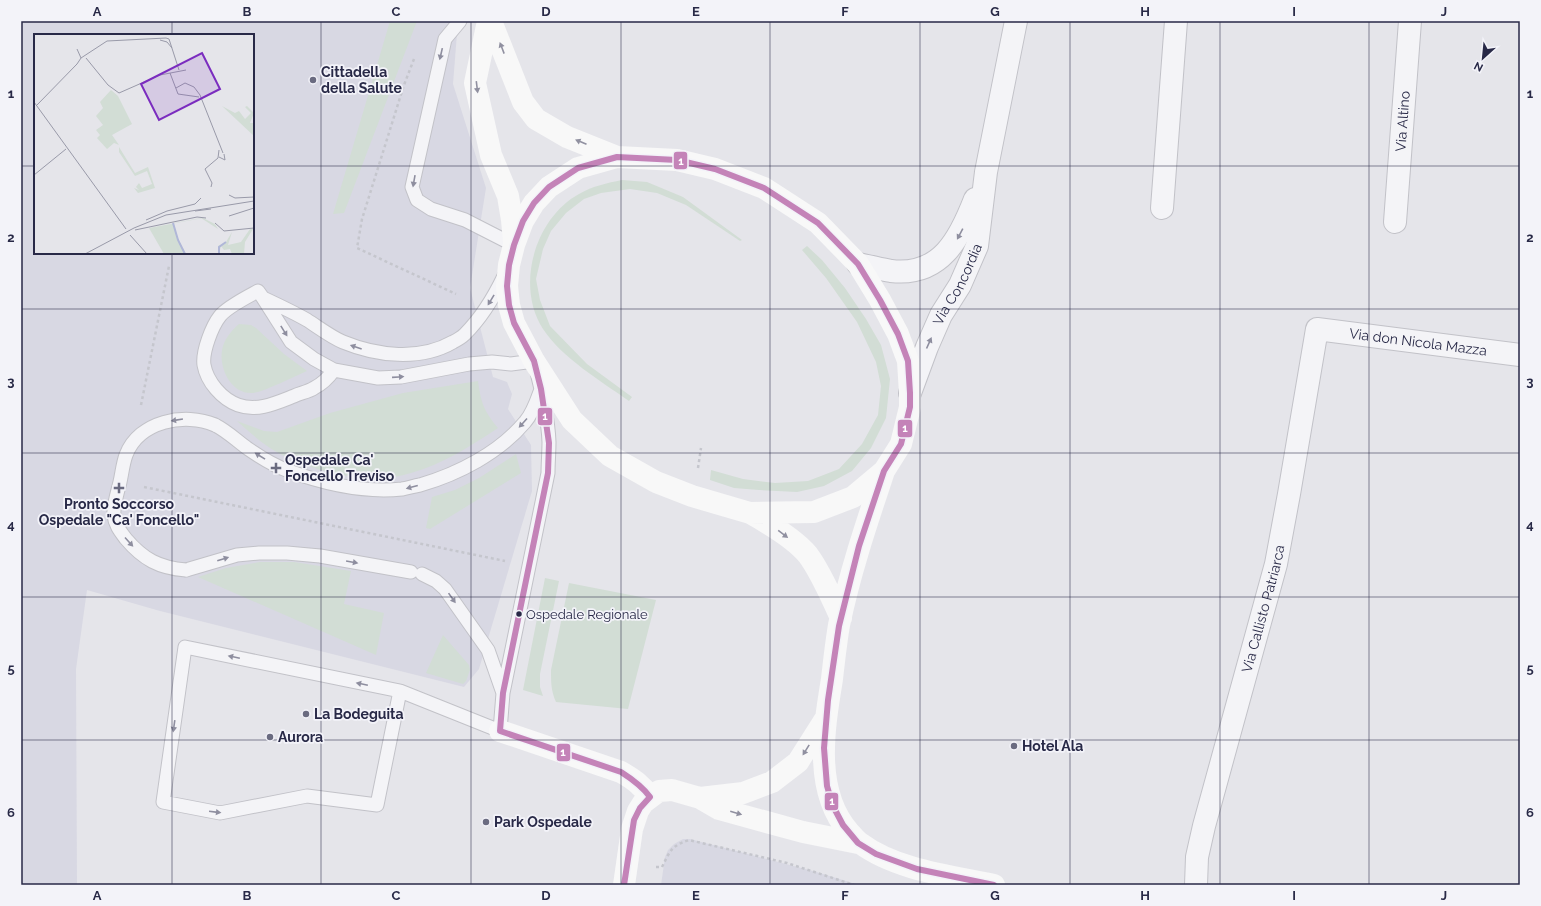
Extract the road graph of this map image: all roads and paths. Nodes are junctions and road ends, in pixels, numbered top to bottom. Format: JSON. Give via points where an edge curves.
{"nodes":[{"id":1,"x":460,"y":21,"type":"edge"},
{"id":2,"x":488,"y":21,"type":"edge"},
{"id":3,"x":491,"y":21,"type":"edge"},
{"id":4,"x":1016,"y":21,"type":"edge"},
{"id":5,"x":1176,"y":21,"type":"edge"},
{"id":6,"x":1410,"y":21,"type":"edge"},
{"id":7,"x":617,"y":157,"type":"junction"},
{"id":8,"x":986,"y":172,"type":"junction"},
{"id":9,"x":1162,"y":208,"type":"dead end"},
{"id":10,"x":1395,"y":222,"type":"dead end"},
{"id":11,"x":511,"y":255,"type":"junction"},
{"id":12,"x":858,"y":264,"type":"junction"},
{"id":13,"x":263,"y":298,"type":"junction"},
{"id":14,"x":1317,"y":329,"type":"joint"},
{"id":15,"x":1520,"y":355,"type":"edge"},
{"id":16,"x":534,"y":360,"type":"junction"},
{"id":17,"x":334,"y":370,"type":"junction"},
{"id":18,"x":542,"y":390,"type":"junction"},
{"id":19,"x":910,"y":393,"type":"junction"},
{"id":20,"x":701,"y":448,"type":"dead end"},
{"id":21,"x":884,"y":471,"type":"junction"},
{"id":22,"x":696,"y":474,"type":"dead end"},
{"id":23,"x":211,"y":501,"type":"dead end"},
{"id":24,"x":750,"y":512,"type":"junction"},
{"id":25,"x":510,"y":562,"type":"dead end"},
{"id":26,"x":841,"y":618,"type":"junction"},
{"id":27,"x":400,"y":691,"type":"junction"},
{"id":28,"x":503,"y":693,"type":"junction"},
{"id":29,"x":826,"y":717,"type":"junction"},
{"id":30,"x":500,"y":731,"type":"junction"},
{"id":31,"x":650,"y":797,"type":"junction"},
{"id":32,"x":700,"y":798,"type":"junction"},
{"id":33,"x":833,"y":806,"type":"junction"},
{"id":34,"x":803,"y":832,"type":"junction"},
{"id":35,"x":858,"y":843,"type":"junction"},
{"id":36,"x":649,"y":866,"type":"dead end"},
{"id":37,"x":624,"y":885,"type":"edge"},
{"id":38,"x":854,"y":885,"type":"edge"},
{"id":39,"x":994,"y":885,"type":"edge"},
{"id":40,"x":1196,"y":885,"type":"edge"}],
"edges":[{"from":1,"to":11,"type":"lane","one_way":true,"via":[[445,39],[412,187],[417,200],[431,209],[465,220]]},
{"from":2,"to":11,"type":"street","one_way":true,"via":[[475,83],[491,155],[508,196],[512,220]]},
{"from":7,"to":3,"type":"street","one_way":true,"via":[[536,119],[523,102]]},
{"from":4,"to":8,"type":"street","name":"Via Concordia"},
{"from":5,"to":9,"type":"street"},
{"from":6,"to":10,"type":"street","name":"Via Altino"},
{"from":7,"to":11,"type":"street","via":[[578,168],[549,187],[522,221]]},
{"from":7,"to":12,"type":"street","via":[[678,160],[715,169],[764,188],[818,223]]},
{"from":8,"to":12,"type":"street","name":"Via Concordia","one_way":true,"via":[[965,224],[947,253],[936,262],[907,271],[892,271]]},
{"from":19,"to":8,"type":"street","name":"Via Concordia","one_way":true,"via":[[941,315],[960,285],[977,246]]},
{"from":11,"to":13,"type":"lane","one_way":true,"via":[[492,299],[479,318],[464,335],[428,352],[402,354],[368,351],[342,342],[305,319]]},
{"from":11,"to":16,"type":"street","via":[[507,286],[509,305],[514,323]]},
{"from":12,"to":19,"type":"street","via":[[898,334],[908,361]]},
{"from":13,"to":17,"type":"lane","one_way":true,"via":[[291,342]]},
{"from":13,"to":17,"type":"lane","via":[[258,291],[220,315],[213,328],[204,364],[215,388],[238,405],[266,407],[314,388]]},
{"from":14,"to":15,"type":"street","name":"Via don Nicola Mazza"},
{"from":14,"to":40,"type":"street","name":"Via Callisto Patriarca","via":[[1276,564],[1204,826],[1197,857]]},
{"from":17,"to":16,"type":"lane","one_way":true,"via":[[378,378],[401,377],[469,364],[510,364]]},
{"from":16,"to":18,"type":"lane"},
{"from":16,"to":24,"type":"street","via":[[572,420],[610,456],[656,482],[692,496]]},
{"from":18,"to":28,"type":"lane","via":[[549,443],[548,473]]},
{"from":18,"to":28,"type":"lane","one_way":true,"bridge":true,"via":[[526,421],[491,452],[452,474],[404,489],[374,490],[314,480],[266,460],[215,424],[192,418],[176,419],[150,428],[132,443],[126,455],[114,514],[117,528],[145,558],[172,569],[186,570],[237,555],[287,553],[320,556],[416,573],[436,581],[445,589],[488,650]]},
{"from":19,"to":21,"type":"street","via":[[910,407],[901,444]]},
{"from":20,"to":22,"type":"path"},
{"from":21,"to":24,"type":"street","via":[[853,497],[814,512]]},
{"from":21,"to":26,"type":"street","via":[[859,546]]},
{"from":23,"to":25,"type":"path"},
{"from":24,"to":26,"type":"street","one_way":true,"via":[[783,533],[807,554],[823,579]]},
{"from":26,"to":29,"type":"street"},
{"from":27,"to":27,"type":"lane","one_way":true,"via":[[185,647],[163,802],[220,813],[307,796],[377,805]]},
{"from":27,"to":30,"type":"lane"},
{"from":28,"to":30,"type":"lane"},
{"from":29,"to":32,"type":"street","one_way":true,"via":[[798,762],[772,782],[743,793]]},
{"from":29,"to":33,"type":"street","via":[[824,748],[827,786]]},
{"from":30,"to":31,"type":"street","via":[[621,772],[644,788]]},
{"from":31,"to":32,"type":"street","via":[[659,791],[672,790]]},
{"from":31,"to":37,"type":"street","via":[[643,803],[634,820]]},
{"from":32,"to":34,"type":"street","one_way":true,"via":[[719,809]]},
{"from":33,"to":34,"type":"street","via":[[820,822]]},
{"from":33,"to":35,"type":"street","via":[[843,825]]},
{"from":34,"to":35,"type":"street"},
{"from":35,"to":39,"type":"street","via":[[876,854],[917,869]]},
{"from":36,"to":38,"type":"path","via":[[662,867],[676,844],[689,840],[787,864]]}]}
